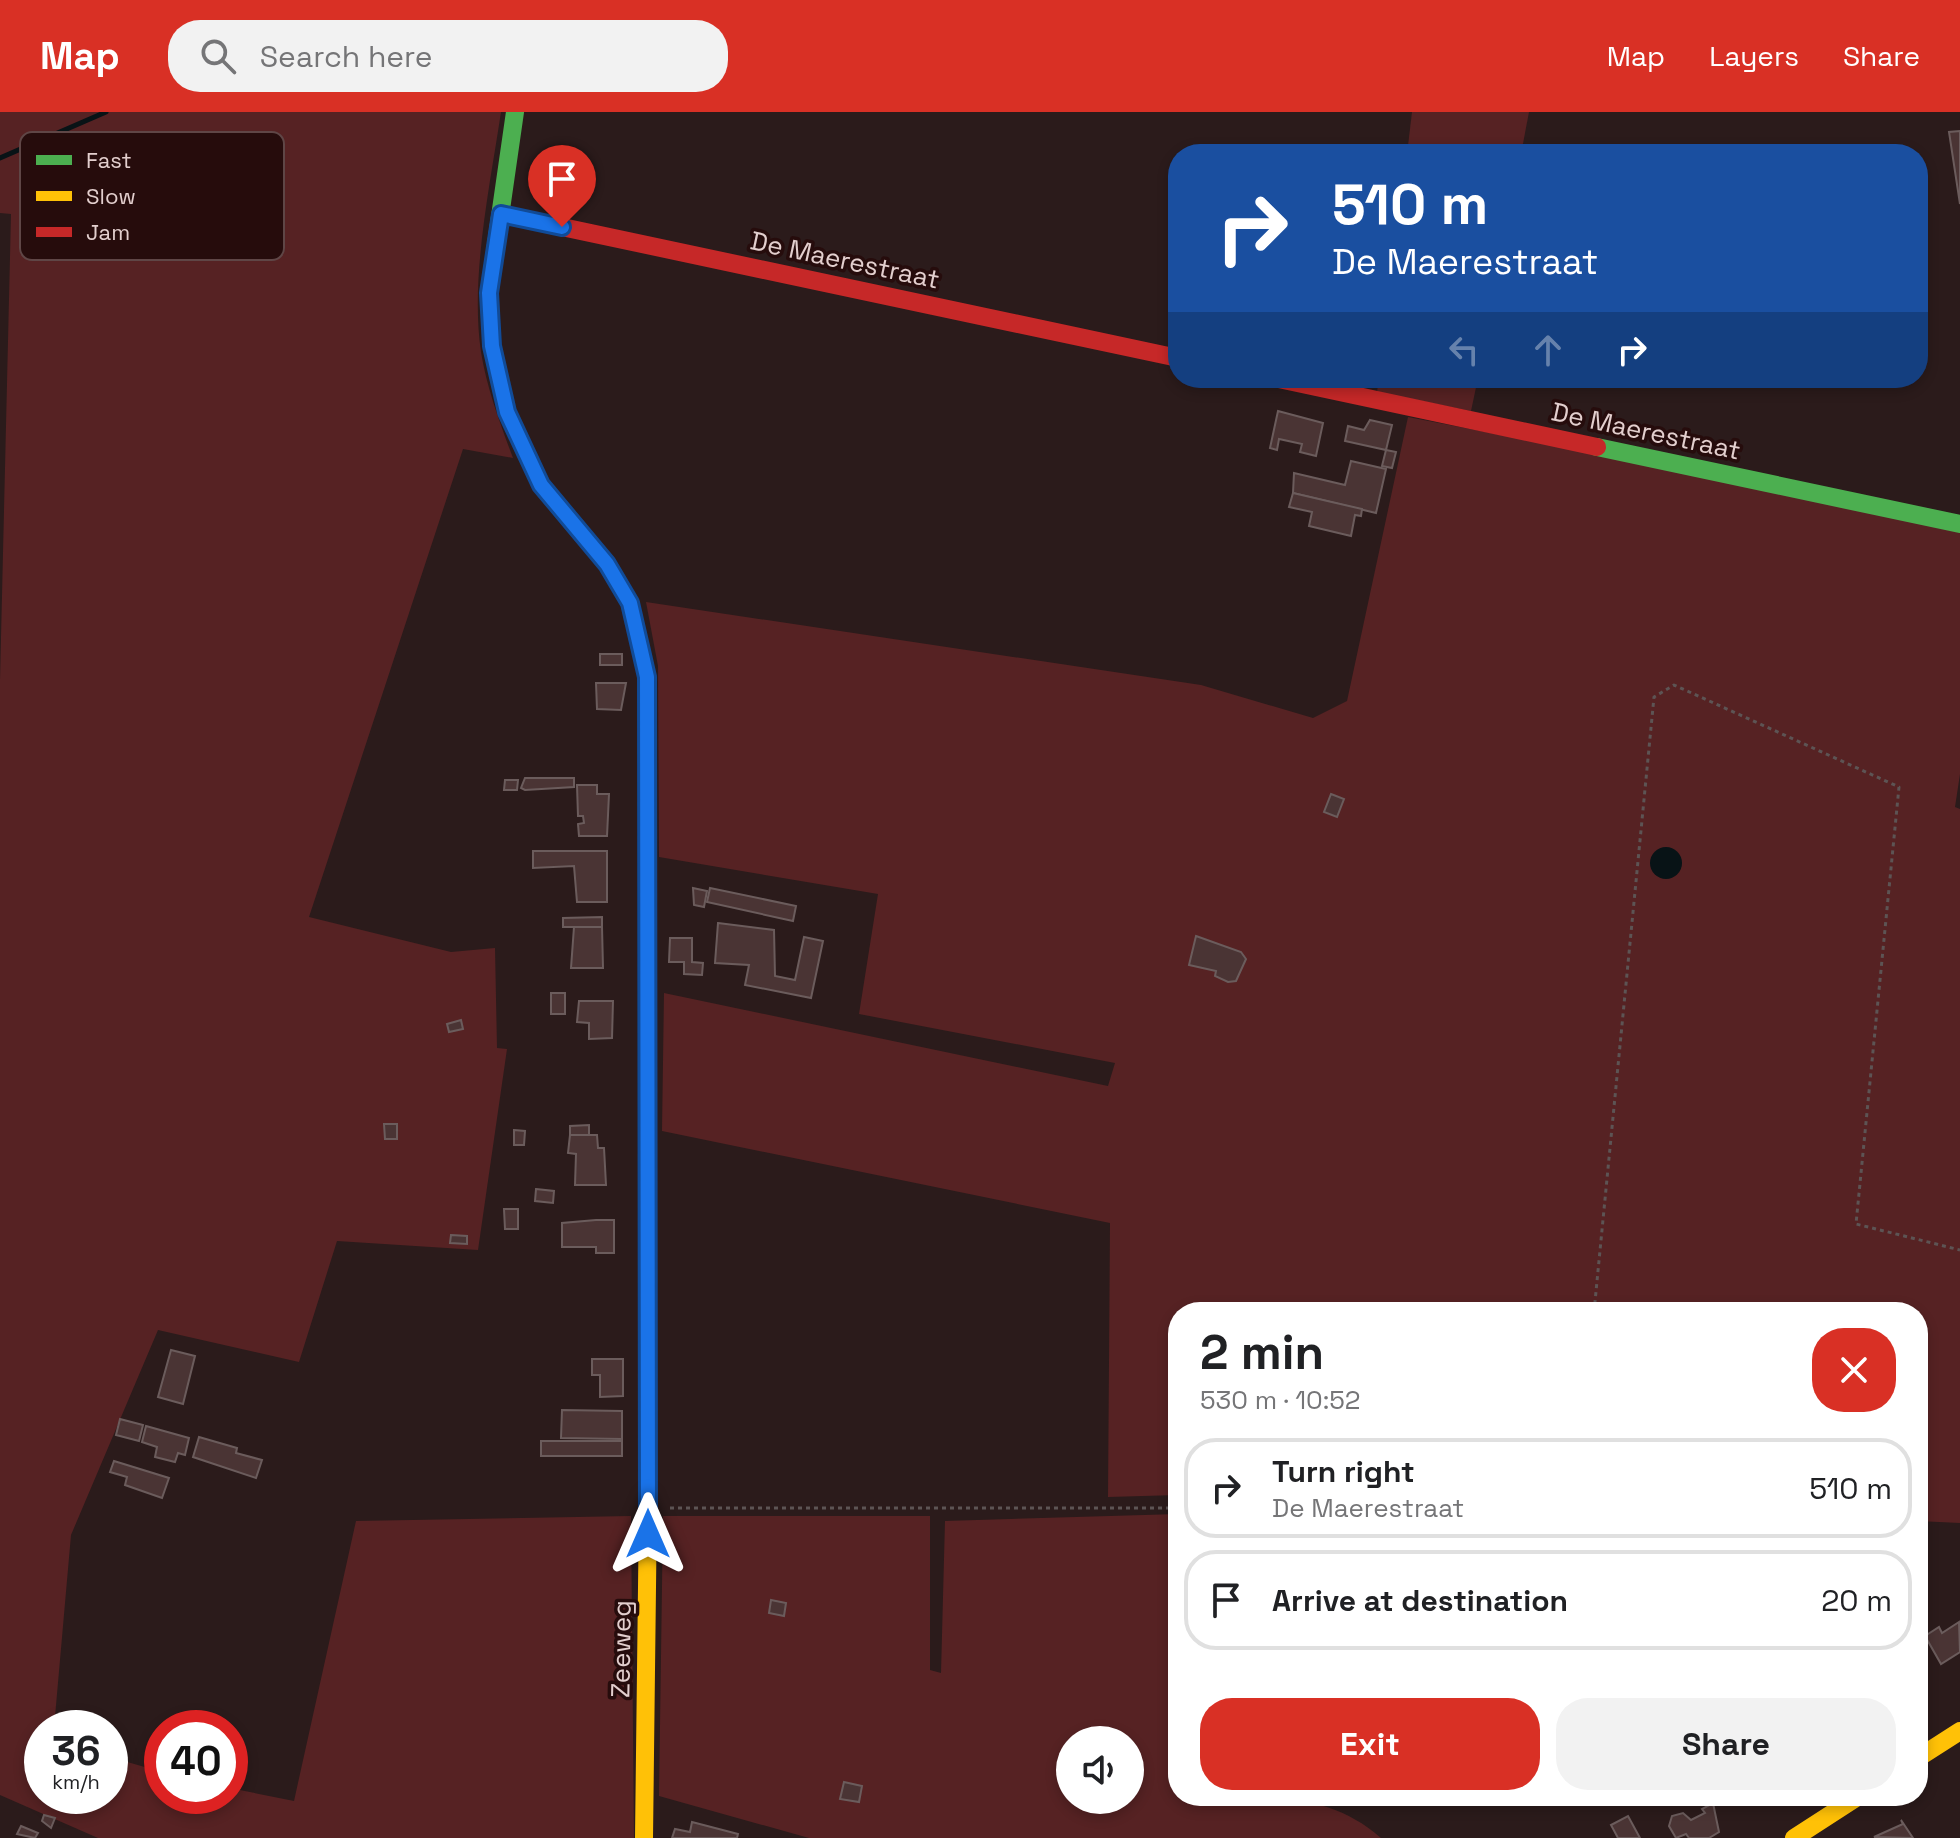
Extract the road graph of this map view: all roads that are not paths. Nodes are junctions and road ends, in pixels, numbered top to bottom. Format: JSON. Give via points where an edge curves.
{"nodes":[{"id":1,"x":515,"y":112,"type":"edge"},
{"id":2,"x":501,"y":214,"type":"junction"},
{"id":3,"x":1168,"y":356,"type":"edge"},
{"id":4,"x":1321,"y":388,"type":"edge"},
{"id":5,"x":1960,"y":524,"type":"edge"},
{"id":6,"x":1960,"y":1731,"type":"edge"},
{"id":7,"x":1928,"y":1752,"type":"edge"},
{"id":8,"x":1844,"y":1806,"type":"edge"},
{"id":9,"x":644,"y":1838,"type":"edge"},
{"id":10,"x":1794,"y":1838,"type":"edge"}],
"edges":[{"from":1,"to":2,"type":"street","name":"Zeeweg"},
{"from":2,"to":3,"type":"street","name":"De Maerestraat"},
{"from":2,"to":9,"type":"street","name":"Zeeweg","via":[[489,293],[492,346],[507,412],[541,485],[607,564],[630,603],[647,677]]},
{"from":4,"to":5,"type":"street","name":"De Maerestraat"},
{"from":6,"to":7,"type":"street"},
{"from":8,"to":10,"type":"street"}]}
